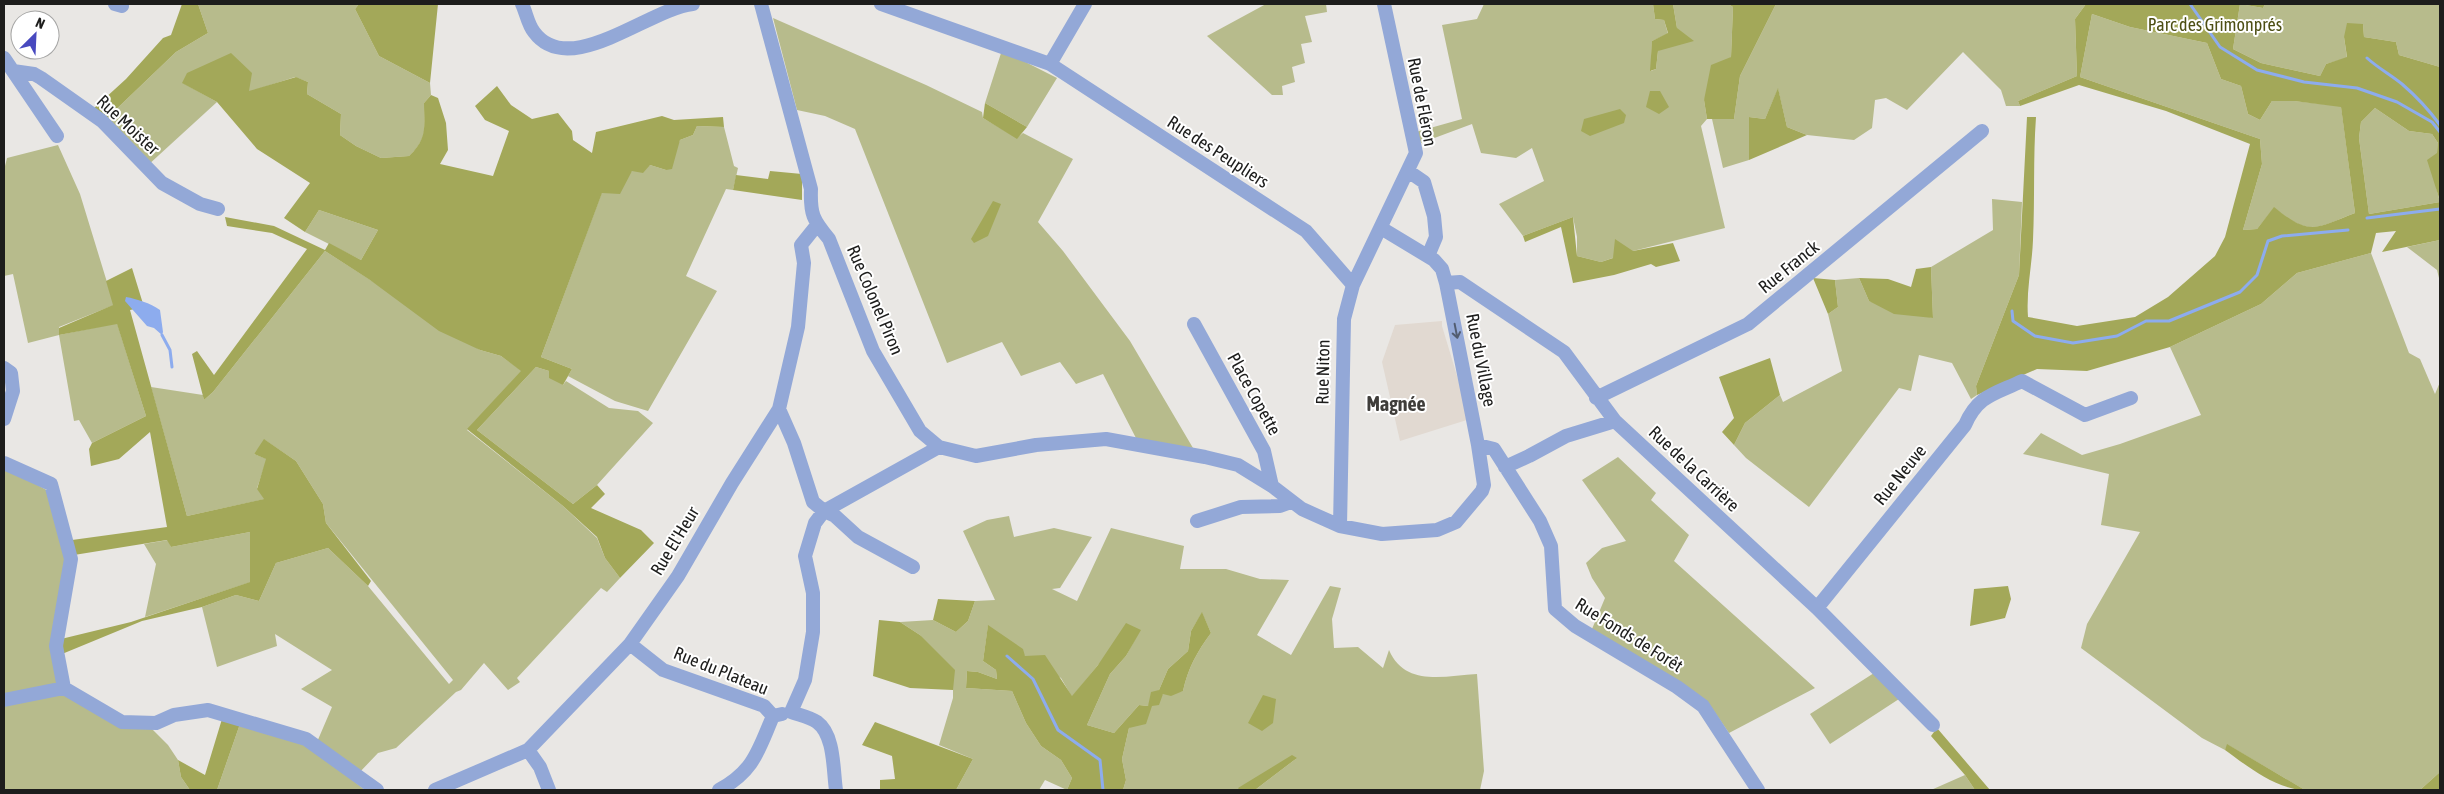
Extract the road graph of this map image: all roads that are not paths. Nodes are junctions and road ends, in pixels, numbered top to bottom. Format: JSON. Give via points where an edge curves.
{"nodes":[{"id":1,"x":522,"y":4,"type":"edge"},
{"id":2,"x":693,"y":4,"type":"edge"},
{"id":3,"x":761,"y":4,"type":"edge"},
{"id":4,"x":881,"y":4,"type":"edge"},
{"id":5,"x":1085,"y":4,"type":"edge"},
{"id":6,"x":1384,"y":4,"type":"edge"},
{"id":7,"x":4,"y":58,"type":"edge"},
{"id":8,"x":1050,"y":64,"type":"junction"},
{"id":9,"x":13,"y":70,"type":"junction"},
{"id":10,"x":1982,"y":130,"type":"dead end"},
{"id":11,"x":57,"y":136,"type":"dead end"},
{"id":12,"x":1408,"y":171,"type":"junction"},
{"id":13,"x":218,"y":209,"type":"dead end"},
{"id":14,"x":817,"y":225,"type":"junction"},
{"id":15,"x":1381,"y":228,"type":"junction"},
{"id":16,"x":1428,"y":256,"type":"junction"},
{"id":17,"x":1446,"y":283,"type":"junction"},
{"id":18,"x":1353,"y":285,"type":"junction"},
{"id":19,"x":1194,"y":324,"type":"dead end"},
{"id":20,"x":4,"y":368,"type":"edge"},
{"id":21,"x":1596,"y":398,"type":"junction"},
{"id":22,"x":2132,"y":398,"type":"dead end"},
{"id":23,"x":779,"y":409,"type":"junction"},
{"id":24,"x":4,"y":419,"type":"edge"},
{"id":25,"x":1615,"y":421,"type":"junction"},
{"id":26,"x":1478,"y":445,"type":"junction"},
{"id":27,"x":938,"y":447,"type":"junction"},
{"id":28,"x":4,"y":462,"type":"edge"},
{"id":29,"x":1506,"y":467,"type":"junction"},
{"id":30,"x":1272,"y":486,"type":"junction"},
{"id":31,"x":1292,"y":502,"type":"junction"},
{"id":32,"x":824,"y":512,"type":"junction"},
{"id":33,"x":1198,"y":521,"type":"dead end"},
{"id":34,"x":1456,"y":522,"type":"joint"},
{"id":35,"x":1340,"y":526,"type":"junction"},
{"id":36,"x":913,"y":567,"type":"dead end"},
{"id":37,"x":1817,"y":608,"type":"junction"},
{"id":38,"x":630,"y":644,"type":"junction"},
{"id":39,"x":64,"y":688,"type":"junction"},
{"id":40,"x":4,"y":700,"type":"edge"},
{"id":41,"x":791,"y":712,"type":"junction"},
{"id":42,"x":773,"y":716,"type":"junction"},
{"id":43,"x":1933,"y":725,"type":"dead end"},
{"id":44,"x":528,"y":750,"type":"junction"},
{"id":45,"x":377,"y":790,"type":"edge"},
{"id":46,"x":435,"y":790,"type":"edge"},
{"id":47,"x":549,"y":790,"type":"edge"},
{"id":48,"x":719,"y":790,"type":"edge"},
{"id":49,"x":836,"y":790,"type":"edge"},
{"id":50,"x":1757,"y":790,"type":"edge"}],
"edges":[{"from":1,"to":2,"type":"street","via":[[533,32],[552,48],[580,49]]},
{"from":3,"to":14,"type":"street","name":"Rue Colonel Piron","via":[[811,189],[810,210]]},
{"from":4,"to":8,"type":"street","name":"Rue des Peupliers"},
{"from":5,"to":8,"type":"street"},
{"from":6,"to":12,"type":"street","name":"Rue de Fléron","via":[[1416,153]]},
{"from":7,"to":9,"type":"street"},
{"from":8,"to":18,"type":"street","name":"Rue des Peupliers","via":[[1306,231]]},
{"from":9,"to":11,"type":"street"},
{"from":9,"to":13,"type":"street","name":"Rue Moister","via":[[34,74],[102,121],[162,183],[200,204]]},
{"from":10,"to":21,"type":"street","name":"Rue Franck","via":[[1748,324]]},
{"from":12,"to":15,"type":"street","name":"Rue Niton"},
{"from":12,"to":16,"type":"street","name":"Rue de Fléron","via":[[1424,182],[1434,216],[1436,237]]},
{"from":14,"to":23,"type":"street","name":"Rue El'Heur","via":[[801,245],[804,263],[798,327]]},
{"from":14,"to":27,"type":"street","name":"Rue Colonel Piron","via":[[829,239],[873,351],[920,431]]},
{"from":15,"to":16,"type":"street"},
{"from":15,"to":18,"type":"street","name":"Rue Niton"},
{"from":16,"to":17,"type":"street","via":[[1438,264]]},
{"from":17,"to":21,"type":"street","name":"Rue de la Carrière","via":[[1460,282],[1564,352]]},
{"from":17,"to":26,"type":"street","name":"Rue du Village","one_way":true},
{"from":18,"to":35,"type":"street","name":"Rue Niton","via":[[1344,319]]},
{"from":19,"to":30,"type":"street","name":"Place Copette","via":[[1264,451]]},
{"from":20,"to":24,"type":"street","via":[[11,373],[13,391]]},
{"from":21,"to":25,"type":"street","name":"Rue de la Carrière"},
{"from":22,"to":37,"type":"street","name":"Rue Neuve","via":[[2085,415],[2022,381],[1980,401],[1971,410],[1965,425]]},
{"from":23,"to":32,"type":"street","via":[[813,502]]},
{"from":23,"to":38,"type":"street","name":"Rue El'Heur","via":[[678,576]]},
{"from":25,"to":29,"type":"street","via":[[1566,436]]},
{"from":25,"to":37,"type":"street","name":"Rue de la Carrière"},
{"from":26,"to":29,"type":"street","via":[[1494,449]]},
{"from":26,"to":34,"type":"street","name":"Rue du Village","via":[[1484,485]]},
{"from":27,"to":30,"type":"street","name":"Rue Colonel Piron","via":[[976,456],[1036,444],[1106,439],[1238,465]]},
{"from":27,"to":32,"type":"street"},
{"from":28,"to":39,"type":"street","via":[[51,484],[71,559],[56,646]]},
{"from":29,"to":50,"type":"street","name":"Rue Fonds de Forêt","via":[[1540,521],[1551,546],[1555,609],[1575,626],[1703,706]]},
{"from":30,"to":31,"type":"street","name":"Rue Colonel Piron"},
{"from":31,"to":33,"type":"street","via":[[1280,506],[1241,508]]},
{"from":31,"to":35,"type":"street","name":"Rue Colonel Piron"},
{"from":32,"to":36,"type":"street","via":[[835,516],[858,537]]},
{"from":32,"to":41,"type":"street","via":[[815,523],[805,556],[813,594],[813,632],[804,680]]},
{"from":34,"to":35,"type":"street","name":"Rue Colonel Piron","via":[[1437,530],[1382,534]]},
{"from":37,"to":43,"type":"street","name":"Rue de la Carrière"},
{"from":38,"to":42,"type":"street","name":"Rue du Plateau","via":[[663,670],[764,706]]},
{"from":38,"to":44,"type":"street","name":"Rue El'Heur"},
{"from":39,"to":40,"type":"street"},
{"from":39,"to":45,"type":"street","via":[[122,722],[156,723],[174,715],[208,710],[306,739]]},
{"from":41,"to":42,"type":"street"},
{"from":41,"to":49,"type":"street","via":[[817,722],[824,729],[829,738]]},
{"from":42,"to":48,"type":"street","via":[[752,764],[737,780]]},
{"from":44,"to":46,"type":"street","name":"Rue El'Heur"},
{"from":44,"to":47,"type":"street","via":[[540,767]]}]}
